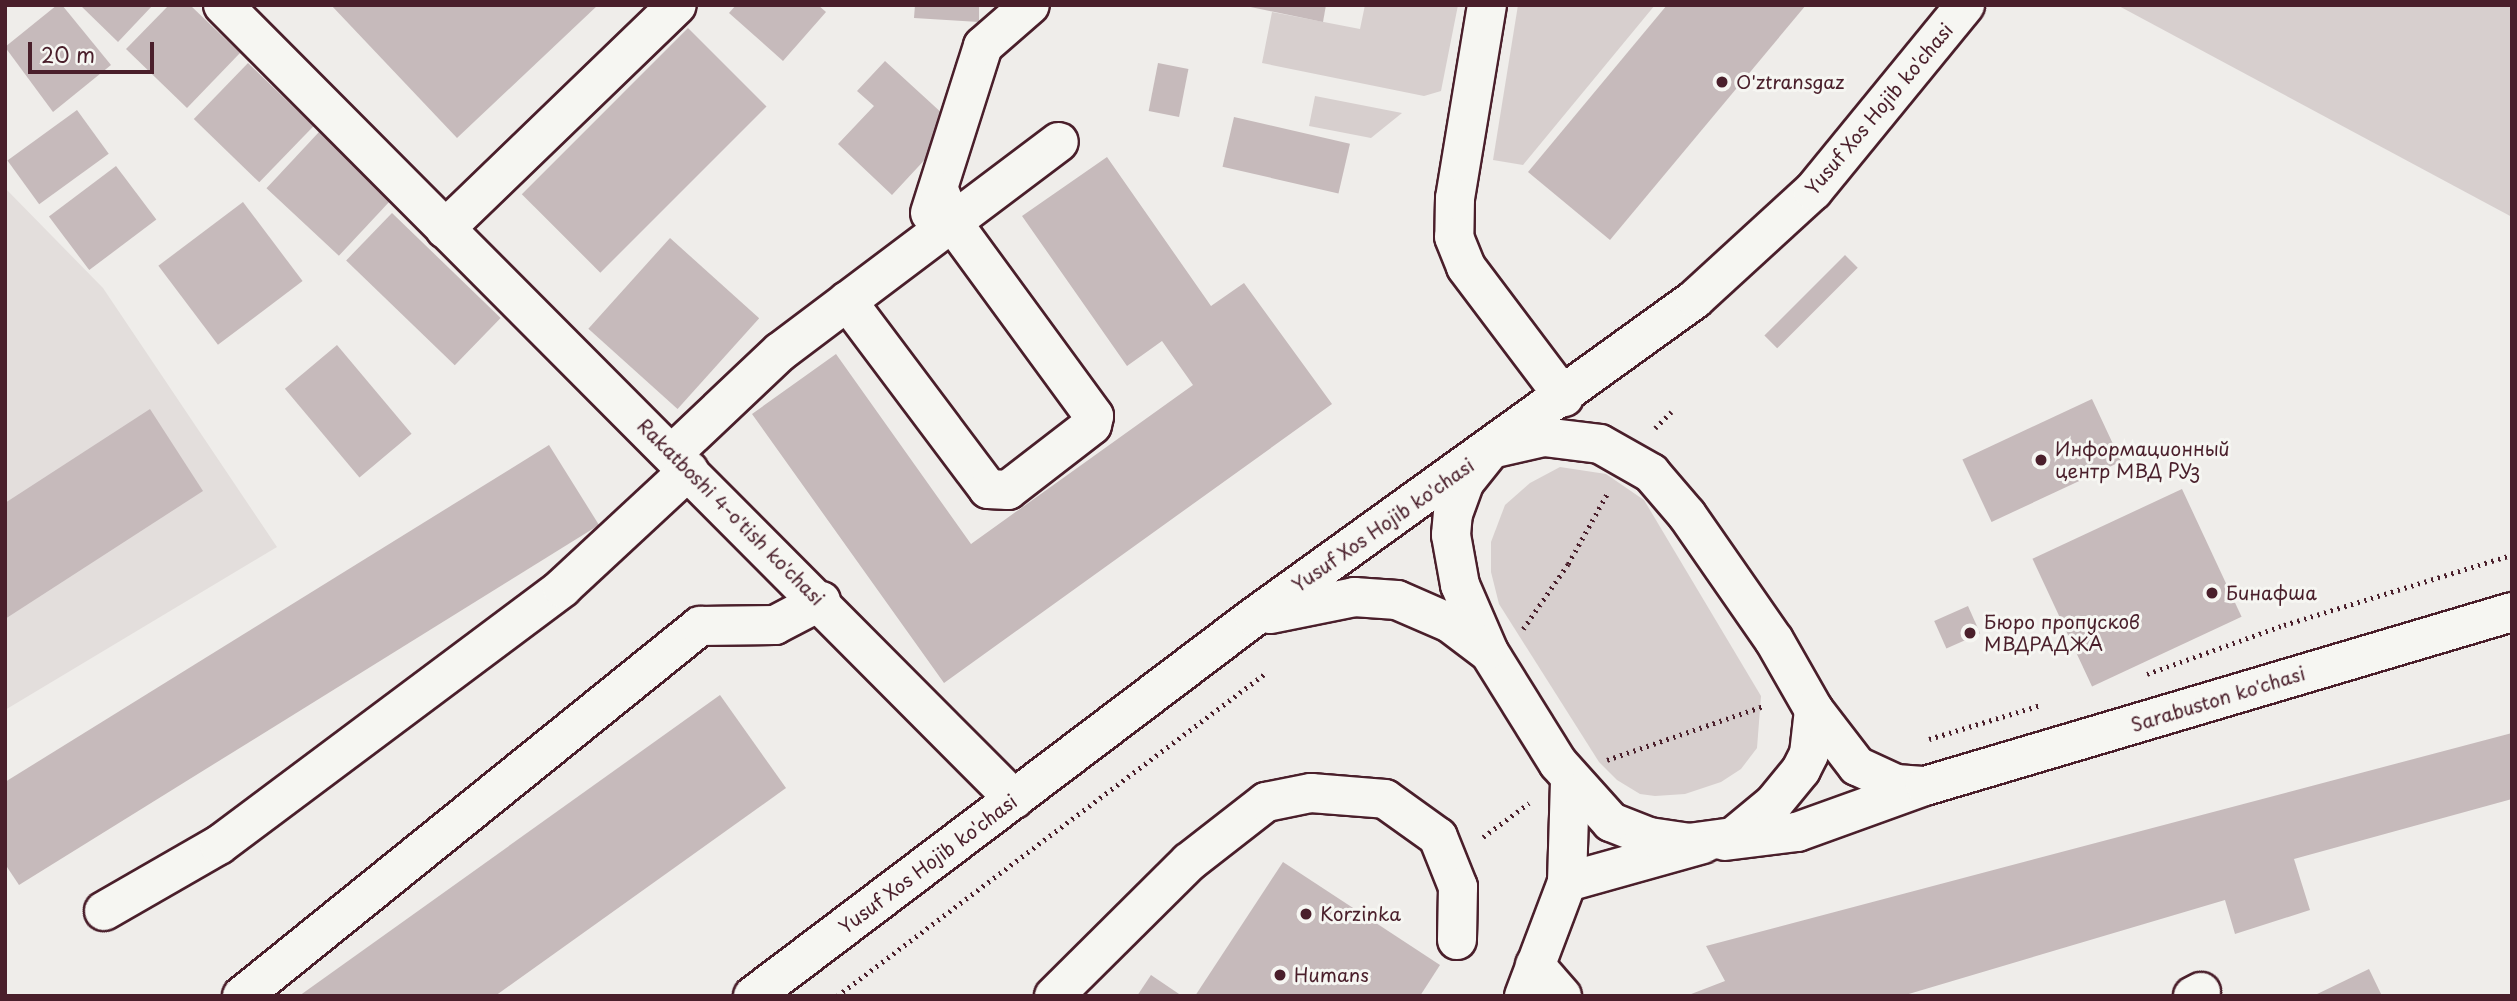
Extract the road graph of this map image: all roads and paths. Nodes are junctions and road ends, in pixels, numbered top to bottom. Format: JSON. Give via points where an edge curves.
{"nodes":[{"id":1,"x":223,"y":5,"type":"edge"},
{"id":2,"x":677,"y":5,"type":"edge"},
{"id":3,"x":1030,"y":5,"type":"edge"},
{"id":4,"x":1487,"y":5,"type":"edge"},
{"id":5,"x":1965,"y":5,"type":"edge"},
{"id":6,"x":1059,"y":142,"type":"dead end"},
{"id":7,"x":946,"y":207,"type":"junction"},
{"id":8,"x":445,"y":229,"type":"junction"},
{"id":9,"x":847,"y":301,"type":"junction"},
{"id":10,"x":1564,"y":397,"type":"junction"},
{"id":11,"x":1671,"y":412,"type":"dead end"},
{"id":12,"x":1491,"y":449,"type":"junction"},
{"id":13,"x":1627,"y":457,"type":"junction"},
{"id":14,"x":681,"y":462,"type":"junction"},
{"id":15,"x":2512,"y":555,"type":"edge"},
{"id":16,"x":821,"y":601,"type":"junction"},
{"id":17,"x":2512,"y":612,"type":"edge"},
{"id":18,"x":1254,"y":617,"type":"junction"},
{"id":19,"x":1493,"y":660,"type":"junction"},
{"id":20,"x":1268,"y":672,"type":"dead end"},
{"id":21,"x":2133,"y":679,"type":"dead end"},
{"id":22,"x":1810,"y":702,"type":"junction"},
{"id":23,"x":2043,"y":705,"type":"dead end"},
{"id":24,"x":1919,"y":743,"type":"dead end"},
{"id":25,"x":1570,"y":778,"type":"junction"},
{"id":26,"x":1925,"y":786,"type":"junction"},
{"id":27,"x":1014,"y":799,"type":"junction"},
{"id":28,"x":1709,"y":842,"type":"junction"},
{"id":29,"x":1448,"y":862,"type":"junction"},
{"id":30,"x":1567,"y":882,"type":"junction"},
{"id":31,"x":104,"y":911,"type":"dead end"},
{"id":32,"x":1457,"y":940,"type":"dead end"},
{"id":33,"x":1529,"y":981,"type":"edge"},
{"id":34,"x":768,"y":991,"type":"edge"},
{"id":35,"x":242,"y":996,"type":"edge"},
{"id":36,"x":836,"y":996,"type":"edge"},
{"id":37,"x":1054,"y":996,"type":"edge"},
{"id":38,"x":1562,"y":996,"type":"edge"}],
"edges":[{"from":1,"to":8,"type":"main road","name":"Rakatboshi 4-o'tish ko'chasi"},
{"from":2,"to":8,"type":"main road"},
{"from":3,"to":7,"type":"main road","via":[[984,46]]},
{"from":4,"to":10,"type":"main road","via":[[1455,198],[1454,237],[1466,267]]},
{"from":5,"to":10,"type":"main road","name":"Yusuf Xos Hojib ko'chasi","via":[[1813,191],[1695,299]]},
{"from":6,"to":7,"type":"main road"},
{"from":7,"to":9,"type":"main road","via":[[911,253]]},
{"from":7,"to":9,"type":"main road","via":[[1094,416],[1092,425],[1008,490],[988,489]]},
{"from":8,"to":14,"type":"main road","name":"Rakatboshi 4-o'tish ko'chasi"},
{"from":9,"to":14,"type":"main road","via":[[780,352]]},
{"from":10,"to":12,"type":"main road","name":"Yusuf Xos Hojib ko'chasi"},
{"from":11,"to":13,"type":"path"},
{"from":12,"to":13,"type":"main road","name":"Sarabuston ko'chasi","via":[[1519,440],[1558,438],[1600,444]]},
{"from":12,"to":18,"type":"main road","name":"Yusuf Xos Hojib ko'chasi"},
{"from":12,"to":19,"type":"main road","via":[[1459,492],[1451,535],[1460,585]]},
{"from":13,"to":19,"type":"path","via":[[1568,564]]},
{"from":13,"to":22,"type":"main road","name":"Sarabuston ko'chasi","via":[[1651,474],[1687,515],[1774,640]]},
{"from":14,"to":16,"type":"main road","name":"Rakatboshi 4-o'tish ko'chasi"},
{"from":14,"to":31,"type":"main road","via":[[562,587],[219,845]]},
{"from":15,"to":21,"type":"path","via":[[2284,625]]},
{"from":16,"to":27,"type":"main road","name":"Rakatboshi 4-o'tish ko'chasi"},
{"from":16,"to":35,"type":"main road","via":[[775,625],[700,626]]},
{"from":17,"to":26,"type":"main road","name":"Sarabuston ko'chasi"},
{"from":18,"to":19,"type":"main road","via":[[1375,597],[1424,610]]},
{"from":18,"to":27,"type":"main road","name":"Yusuf Xos Hojib ko'chasi"},
{"from":19,"to":25,"type":"main road"},
{"from":20,"to":36,"type":"path"},
{"from":22,"to":25,"type":"path","via":[[1630,750]]},
{"from":22,"to":26,"type":"main road","name":"Sarabuston ko'chasi","via":[[1857,766],[1896,784]]},
{"from":22,"to":28,"type":"main road","via":[[1809,754],[1801,770],[1745,828],[1733,837]]},
{"from":23,"to":24,"type":"path","via":[[1978,721]]},
{"from":25,"to":28,"type":"main road","via":[[1611,822],[1649,837]]},
{"from":25,"to":29,"type":"path"},
{"from":25,"to":30,"type":"main road"},
{"from":26,"to":28,"type":"main road","name":"Sarabuston ko'chasi","via":[[1797,832]]},
{"from":27,"to":34,"type":"main road","name":"Yusuf Xos Hojib ko'chasi"},
{"from":28,"to":30,"type":"main road","name":"Sarabuston ko'chasi"},
{"from":29,"to":32,"type":"main road","via":[[1458,887]]},
{"from":29,"to":37,"type":"main road","via":[[1438,838],[1385,799],[1311,793],[1266,802],[1189,862]]},
{"from":30,"to":33,"type":"main road"},
{"from":33,"to":38,"type":"main road"}]}
